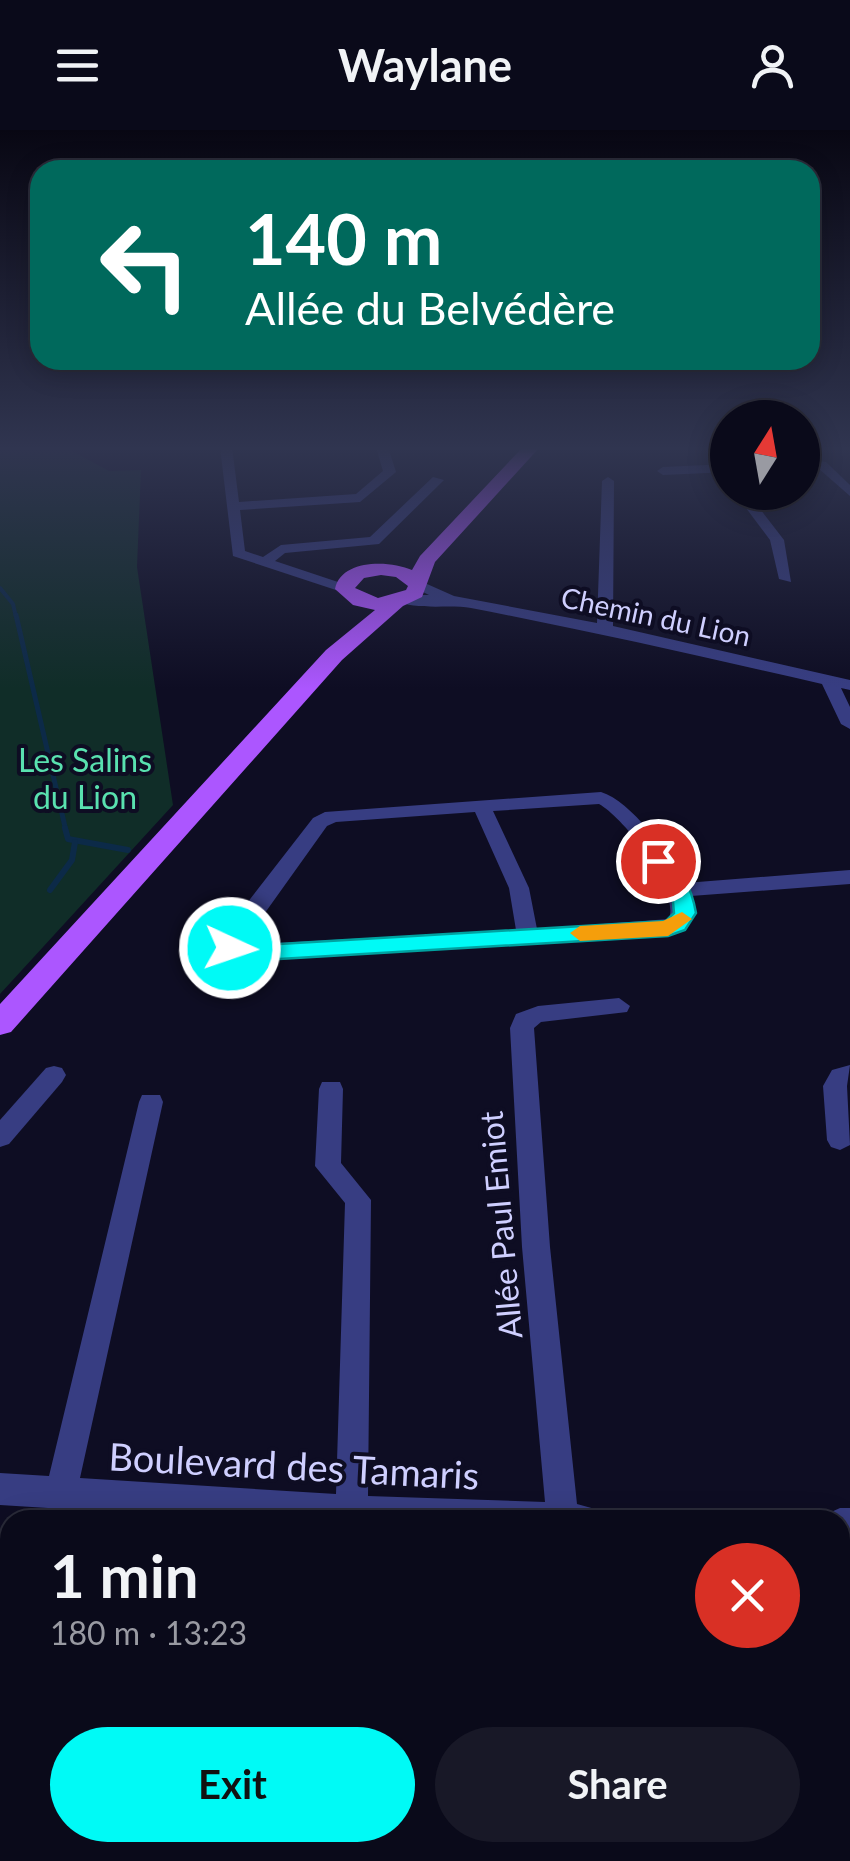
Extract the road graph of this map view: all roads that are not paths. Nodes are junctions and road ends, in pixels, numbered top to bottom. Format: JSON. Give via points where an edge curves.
{"nodes":[{"id":1,"x":235,"y":528,"type":"edge"},
{"id":2,"x":388,"y":528,"type":"edge"},
{"id":3,"x":448,"y":528,"type":"edge"},
{"id":4,"x":456,"y":528,"type":"edge"},
{"id":5,"x":607,"y":528,"type":"edge"},
{"id":6,"x":768,"y":528,"type":"edge"},
{"id":7,"x":265,"y":562,"type":"junction"},
{"id":8,"x":381,"y":569,"type":"junction"},
{"id":9,"x":786,"y":579,"type":"dead end"},
{"id":10,"x":353,"y":587,"type":"junction"},
{"id":11,"x":409,"y":592,"type":"junction"},
{"id":12,"x":605,"y":629,"type":"junction"},
{"id":13,"x":334,"y":655,"type":"junction"},
{"id":14,"x":828,"y":679,"type":"junction"},
{"id":15,"x":850,"y":685,"type":"edge"},
{"id":16,"x":850,"y":724,"type":"edge"},
{"id":17,"x":480,"y":805,"type":"junction"},
{"id":18,"x":850,"y":878,"type":"edge"},
{"id":19,"x":682,"y":890,"type":"junction"},
{"id":20,"x":528,"y":936,"type":"junction"},
{"id":21,"x":619,"y":1006,"type":"dead end"},
{"id":22,"x":0,"y":1024,"type":"edge"},
{"id":23,"x":850,"y":1074,"type":"edge"},
{"id":24,"x":54,"y":1075,"type":"dead end"},
{"id":25,"x":331,"y":1088,"type":"dead end"},
{"id":26,"x":151,"y":1102,"type":"dead end"},
{"id":27,"x":0,"y":1137,"type":"edge"},
{"id":28,"x":840,"y":1140,"type":"dead end"},
{"id":29,"x":0,"y":1489,"type":"edge"},
{"id":30,"x":61,"y":1492,"type":"junction"},
{"id":31,"x":337,"y":1510,"type":"edge"},
{"id":32,"x":352,"y":1510,"type":"edge"},
{"id":33,"x":561,"y":1510,"type":"edge"}],
"edges":[{"from":1,"to":7,"type":"street","via":[[238,553]]},
{"from":2,"to":7,"type":"street","via":[[374,541],[282,549]]},
{"from":3,"to":8,"type":"main road"},
{"from":4,"to":11,"type":"main road"},
{"from":5,"to":12,"type":"street"},
{"from":6,"to":9,"type":"street"},
{"from":7,"to":10,"type":"street"},
{"from":8,"to":10,"type":"main road"},
{"from":8,"to":11,"type":"main road","via":[[402,572]]},
{"from":10,"to":11,"type":"main road"},
{"from":10,"to":13,"type":"main road"},
{"from":11,"to":12,"type":"street","name":"Chemin du Lion"},
{"from":11,"to":13,"type":"main road"},
{"from":12,"to":14,"type":"street","name":"Chemin du Lion"},
{"from":13,"to":22,"type":"main road"},
{"from":14,"to":15,"type":"street","name":"Chemin du Lion"},
{"from":14,"to":16,"type":"street"},
{"from":17,"to":19,"type":"street","via":[[605,799]]},
{"from":17,"to":20,"type":"street","via":[[519,888]]},
{"from":17,"to":20,"type":"street","via":[[341,814],[320,822],[230,948],[244,954]]},
{"from":18,"to":19,"type":"street"},
{"from":19,"to":20,"type":"street","via":[[685,913],[668,928]]},
{"from":21,"to":33,"type":"street","name":"Allée Paul Emiot","via":[[538,1014],[522,1028]]},
{"from":23,"to":28,"type":"street","via":[[835,1086]]},
{"from":24,"to":27,"type":"street"},
{"from":25,"to":32,"type":"street","via":[[328,1166],[358,1200]]},
{"from":26,"to":30,"type":"street"},
{"from":29,"to":30,"type":"street","name":"Boulevard des Tamaris"},
{"from":30,"to":31,"type":"street","name":"Boulevard des Tamaris"}]}
